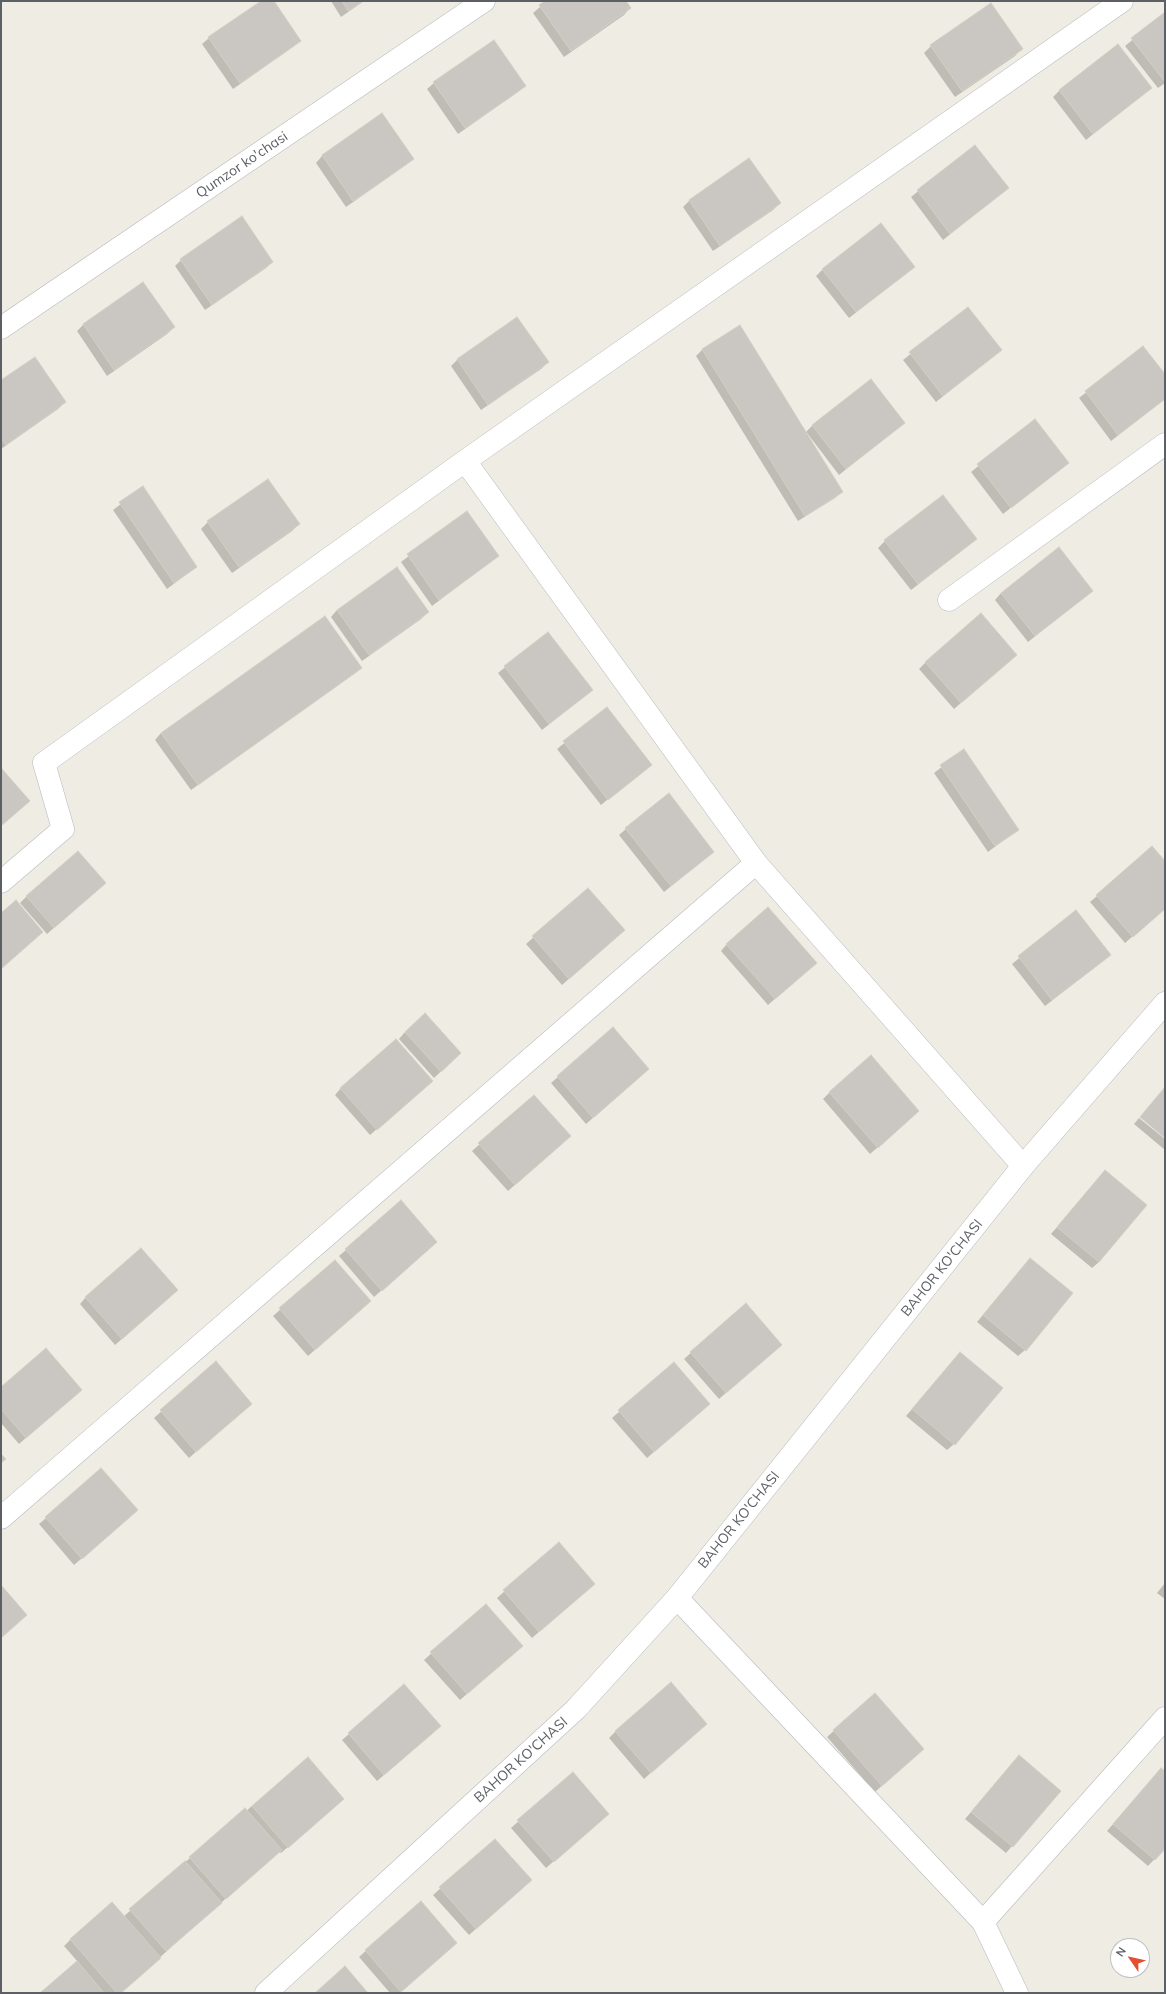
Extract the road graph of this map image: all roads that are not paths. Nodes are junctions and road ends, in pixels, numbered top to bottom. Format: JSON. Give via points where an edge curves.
{"nodes":[{"id":1,"x":484,"y":1,"type":"edge"},
{"id":2,"x":1122,"y":1,"type":"edge"},
{"id":3,"x":1,"y":328,"type":"edge"},
{"id":4,"x":1165,"y":444,"type":"edge"},
{"id":5,"x":465,"y":461,"type":"junction"},
{"id":6,"x":949,"y":600,"type":"dead end"},
{"id":7,"x":756,"y":863,"type":"junction"},
{"id":8,"x":1,"y":882,"type":"edge"},
{"id":9,"x":1165,"y":1003,"type":"edge"},
{"id":10,"x":1023,"y":1166,"type":"junction"},
{"id":11,"x":1,"y":1518,"type":"edge"},
{"id":12,"x":677,"y":1598,"type":"junction"},
{"id":13,"x":1165,"y":1718,"type":"edge"},
{"id":14,"x":983,"y":1922,"type":"junction"},
{"id":15,"x":266,"y":1993,"type":"edge"},
{"id":16,"x":1016,"y":1993,"type":"edge"}],
"edges":[{"from":1,"to":3,"type":"street","name":"Qumzor ko'chasi"},
{"from":2,"to":5,"type":"street"},
{"from":4,"to":6,"type":"street"},
{"from":5,"to":7,"type":"street"},
{"from":5,"to":8,"type":"street","via":[[44,763],[63,829]]},
{"from":7,"to":10,"type":"street"},
{"from":7,"to":11,"type":"street"},
{"from":9,"to":10,"type":"street","name":"BAHOR KO'CHASI"},
{"from":10,"to":12,"type":"street","name":"BAHOR KO'CHASI"},
{"from":12,"to":14,"type":"street"},
{"from":12,"to":15,"type":"street","name":"BAHOR KO'CHASI","via":[[576,1709]]},
{"from":13,"to":14,"type":"street"},
{"from":14,"to":16,"type":"street"}]}
